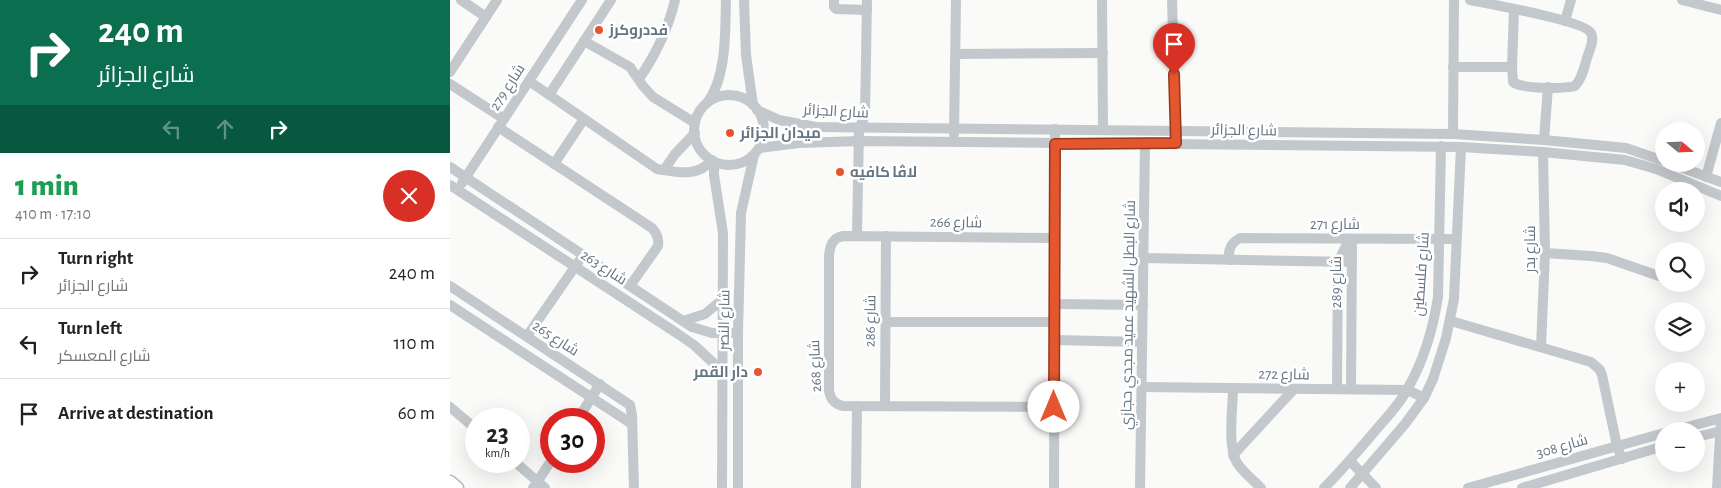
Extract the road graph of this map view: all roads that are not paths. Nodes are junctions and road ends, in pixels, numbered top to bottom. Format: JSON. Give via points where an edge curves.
{"nodes":[{"id":1,"x":461,"y":0,"type":"edge"},
{"id":2,"x":497,"y":0,"type":"edge"},
{"id":3,"x":582,"y":0,"type":"edge"},
{"id":4,"x":611,"y":0,"type":"edge"},
{"id":5,"x":675,"y":0,"type":"edge"},
{"id":6,"x":726,"y":0,"type":"edge"},
{"id":7,"x":744,"y":0,"type":"edge"},
{"id":8,"x":834,"y":0,"type":"edge"},
{"id":9,"x":956,"y":0,"type":"edge"},
{"id":10,"x":1102,"y":0,"type":"edge"},
{"id":11,"x":1172,"y":0,"type":"edge"},
{"id":12,"x":1454,"y":0,"type":"edge"},
{"id":13,"x":1470,"y":0,"type":"edge"},
{"id":14,"x":1571,"y":0,"type":"edge"},
{"id":15,"x":1682,"y":0,"type":"edge"},
{"id":16,"x":867,"y":5,"type":"edge"},
{"id":17,"x":1514,"y":10,"type":"junction"},
{"id":18,"x":1721,"y":10,"type":"edge"},
{"id":19,"x":486,"y":17,"type":"junction"},
{"id":20,"x":1565,"y":21,"type":"junction"},
{"id":21,"x":584,"y":41,"type":"junction"},
{"id":22,"x":1103,"y":53,"type":"junction"},
{"id":23,"x":956,"y":54,"type":"junction"},
{"id":24,"x":1453,"y":67,"type":"junction"},
{"id":25,"x":1512,"y":67,"type":"junction"},
{"id":26,"x":450,"y":72,"type":"edge"},
{"id":27,"x":639,"y":79,"type":"junction"},
{"id":28,"x":529,"y":81,"type":"junction"},
{"id":29,"x":450,"y":84,"type":"edge"},
{"id":30,"x":1548,"y":87,"type":"junction"},
{"id":31,"x":549,"y":95,"type":"junction"},
{"id":32,"x":755,"y":107,"type":"junction"},
{"id":33,"x":702,"y":110,"type":"junction"},
{"id":34,"x":584,"y":119,"type":"junction"},
{"id":35,"x":501,"y":123,"type":"junction"},
{"id":36,"x":1721,"y":123,"type":"edge"},
{"id":37,"x":695,"y":128,"type":"junction"},
{"id":38,"x":860,"y":128,"type":"junction"},
{"id":39,"x":954,"y":128,"type":"junction"},
{"id":40,"x":1055,"y":129,"type":"junction"},
{"id":41,"x":1103,"y":130,"type":"junction"},
{"id":42,"x":1176,"y":130,"type":"junction"},
{"id":43,"x":1215,"y":131,"type":"junction"},
{"id":44,"x":1296,"y":132,"type":"junction"},
{"id":45,"x":1453,"y":134,"type":"junction"},
{"id":46,"x":1544,"y":140,"type":"junction"},
{"id":47,"x":859,"y":141,"type":"junction"},
{"id":48,"x":954,"y":142,"type":"junction"},
{"id":49,"x":1145,"y":143,"type":"junction"},
{"id":50,"x":1176,"y":143,"type":"junction"},
{"id":51,"x":1055,"y":144,"type":"junction"},
{"id":52,"x":1216,"y":145,"type":"junction"},
{"id":53,"x":1296,"y":146,"type":"junction"},
{"id":54,"x":1441,"y":146,"type":"junction"},
{"id":55,"x":1461,"y":147,"type":"junction"},
{"id":56,"x":757,"y":152,"type":"junction"},
{"id":57,"x":1543,"y":152,"type":"junction"},
{"id":58,"x":1655,"y":158,"type":"edge"},
{"id":59,"x":713,"y":161,"type":"junction"},
{"id":60,"x":554,"y":164,"type":"junction"},
{"id":61,"x":450,"y":167,"type":"edge"},
{"id":62,"x":664,"y":170,"type":"junction"},
{"id":63,"x":1693,"y":172,"type":"edge"},
{"id":64,"x":466,"y":177,"type":"junction"},
{"id":65,"x":1706,"y":177,"type":"junction"},
{"id":66,"x":1721,"y":182,"type":"edge"},
{"id":67,"x":454,"y":187,"type":"edge"},
{"id":68,"x":1721,"y":196,"type":"edge"},
{"id":69,"x":857,"y":235,"type":"junction"},
{"id":70,"x":886,"y":236,"type":"junction"},
{"id":71,"x":1055,"y":238,"type":"junction"},
{"id":72,"x":1352,"y":239,"type":"junction"},
{"id":73,"x":1440,"y":239,"type":"junction"},
{"id":74,"x":1456,"y":239,"type":"junction"},
{"id":75,"x":1546,"y":253,"type":"junction"},
{"id":76,"x":583,"y":254,"type":"junction"},
{"id":77,"x":1143,"y":258,"type":"junction"},
{"id":78,"x":1229,"y":260,"type":"junction"},
{"id":79,"x":1338,"y":262,"type":"junction"},
{"id":80,"x":1352,"y":262,"type":"junction"},
{"id":81,"x":575,"y":266,"type":"junction"},
{"id":82,"x":1655,"y":275,"type":"edge"},
{"id":83,"x":630,"y":286,"type":"junction"},
{"id":84,"x":454,"y":288,"type":"edge"},
{"id":85,"x":723,"y":299,"type":"junction"},
{"id":86,"x":1054,"y":304,"type":"junction"},
{"id":87,"x":450,"y":305,"type":"edge"},
{"id":88,"x":1143,"y":305,"type":"junction"},
{"id":89,"x":683,"y":321,"type":"junction"},
{"id":90,"x":1451,"y":321,"type":"junction"},
{"id":91,"x":886,"y":322,"type":"junction"},
{"id":92,"x":1054,"y":322,"type":"junction"},
{"id":93,"x":722,"y":333,"type":"junction"},
{"id":94,"x":738,"y":333,"type":"junction"},
{"id":95,"x":527,"y":336,"type":"junction"},
{"id":96,"x":1054,"y":340,"type":"junction"},
{"id":97,"x":1142,"y":342,"type":"junction"},
{"id":98,"x":1541,"y":347,"type":"junction"},
{"id":99,"x":1425,"y":352,"type":"junction"},
{"id":100,"x":1440,"y":356,"type":"junction"},
{"id":101,"x":722,"y":371,"type":"junction"},
{"id":102,"x":738,"y":378,"type":"junction"},
{"id":103,"x":600,"y":384,"type":"junction"},
{"id":104,"x":1142,"y":387,"type":"junction"},
{"id":105,"x":1233,"y":388,"type":"junction"},
{"id":106,"x":1294,"y":389,"type":"junction"},
{"id":107,"x":1337,"y":389,"type":"junction"},
{"id":108,"x":1351,"y":389,"type":"junction"},
{"id":109,"x":1408,"y":390,"type":"junction"},
{"id":110,"x":592,"y":397,"type":"junction"},
{"id":111,"x":1424,"y":398,"type":"junction"},
{"id":112,"x":858,"y":406,"type":"junction"},
{"id":113,"x":885,"y":406,"type":"junction"},
{"id":114,"x":450,"y":407,"type":"edge"},
{"id":115,"x":1054,"y":407,"type":"junction"},
{"id":116,"x":585,"y":408,"type":"edge"},
{"id":117,"x":1721,"y":419,"type":"edge"},
{"id":118,"x":465,"y":420,"type":"edge"},
{"id":119,"x":1705,"y":423,"type":"edge"},
{"id":120,"x":632,"y":424,"type":"junction"},
{"id":121,"x":1721,"y":431,"type":"edge"},
{"id":122,"x":1705,"y":435,"type":"edge"},
{"id":123,"x":1655,"y":436,"type":"edge"},
{"id":124,"x":1617,"y":446,"type":"junction"},
{"id":125,"x":1655,"y":449,"type":"edge"},
{"id":126,"x":1233,"y":455,"type":"junction"},
{"id":127,"x":1580,"y":457,"type":"junction"},
{"id":128,"x":1622,"y":458,"type":"junction"},
{"id":129,"x":1350,"y":461,"type":"junction"},
{"id":130,"x":1583,"y":470,"type":"junction"},
{"id":131,"x":1529,"y":471,"type":"junction"},
{"id":132,"x":526,"y":473,"type":"edge"},
{"id":133,"x":545,"y":473,"type":"edge"},
{"id":134,"x":1362,"y":474,"type":"junction"},
{"id":135,"x":1336,"y":475,"type":"junction"},
{"id":136,"x":450,"y":482,"type":"edge"},
{"id":137,"x":1533,"y":485,"type":"junction"},
{"id":138,"x":539,"y":486,"type":"edge"},
{"id":139,"x":457,"y":488,"type":"edge"},
{"id":140,"x":634,"y":488,"type":"edge"},
{"id":141,"x":722,"y":488,"type":"edge"},
{"id":142,"x":738,"y":488,"type":"edge"},
{"id":143,"x":856,"y":488,"type":"edge"},
{"id":144,"x":1054,"y":488,"type":"edge"},
{"id":145,"x":1140,"y":488,"type":"edge"},
{"id":146,"x":1262,"y":488,"type":"edge"},
{"id":147,"x":1324,"y":488,"type":"edge"},
{"id":148,"x":1350,"y":488,"type":"edge"},
{"id":149,"x":1376,"y":488,"type":"edge"},
{"id":150,"x":1472,"y":488,"type":"edge"},
{"id":151,"x":1522,"y":488,"type":"edge"},
{"id":152,"x":1717,"y":488,"type":"edge"}],
"edges":[{"from":1,"to":19,"type":"street"},
{"from":2,"to":19,"type":"street"},
{"from":3,"to":28,"type":"street","name":"شارع 279"},
{"from":4,"to":21,"type":"street"},
{"from":5,"to":27,"type":"street","via":[[658,49]]},
{"from":6,"to":33,"type":"street","via":[[724,52],[713,95]]},
{"from":7,"to":32,"type":"street","via":[[746,55]]},
{"from":8,"to":16,"type":"street","via":[[836,9]]},
{"from":9,"to":23,"type":"street"},
{"from":10,"to":22,"type":"street"},
{"from":11,"to":42,"type":"street"},
{"from":12,"to":24,"type":"street"},
{"from":13,"to":17,"type":"street"},
{"from":14,"to":20,"type":"street"},
{"from":15,"to":18,"type":"street"},
{"from":16,"to":38,"type":"street","via":[[865,116]]},
{"from":17,"to":20,"type":"street"},
{"from":17,"to":25,"type":"street"},
{"from":19,"to":26,"type":"street"},
{"from":20,"to":30,"type":"street","via":[[1584,26],[1592,35],[1592,41],[1579,82],[1569,88]]},
{"from":21,"to":27,"type":"street","via":[[630,67]]},
{"from":21,"to":31,"type":"street"},
{"from":22,"to":23,"type":"street"},
{"from":22,"to":41,"type":"street"},
{"from":23,"to":39,"type":"street"},
{"from":24,"to":25,"type":"street"},
{"from":24,"to":45,"type":"street"},
{"from":25,"to":30,"type":"street","via":[[1515,84]]},
{"from":27,"to":37,"type":"street","via":[[653,97]]},
{"from":28,"to":31,"type":"street"},
{"from":28,"to":35,"type":"street","name":"شارع 279"},
{"from":29,"to":35,"type":"street"},
{"from":30,"to":46,"type":"street"},
{"from":31,"to":34,"type":"street"},
{"from":32,"to":33,"type":"street","via":[[745,99],[726,96],[708,102]]},
{"from":32,"to":38,"type":"street","name":"شارع الجزائر","via":[[779,120],[798,125]]},
{"from":32,"to":56,"type":"street","via":[[762,117],[764,133]]},
{"from":33,"to":37,"type":"street"},
{"from":34,"to":60,"type":"street"},
{"from":34,"to":62,"type":"street","via":[[648,164]]},
{"from":35,"to":60,"type":"street"},
{"from":35,"to":64,"type":"street","name":"شارع 279"},
{"from":36,"to":65,"type":"street"},
{"from":37,"to":59,"type":"street","via":[[700,149]]},
{"from":37,"to":62,"type":"street"},
{"from":38,"to":39,"type":"street","name":"شارع الجزائر"},
{"from":38,"to":47,"type":"street"},
{"from":39,"to":40,"type":"street","name":"شارع الجزائر"},
{"from":39,"to":48,"type":"street"},
{"from":40,"to":41,"type":"street","name":"شارع الجزائر"},
{"from":40,"to":51,"type":"street"},
{"from":41,"to":42,"type":"street","name":"شارع الجزائر"},
{"from":42,"to":43,"type":"street","name":"شارع الجزائر"},
{"from":42,"to":50,"type":"street"},
{"from":43,"to":44,"type":"street","name":"شارع الجزائر"},
{"from":43,"to":52,"type":"street"},
{"from":44,"to":45,"type":"street","name":"شارع الجزائر"},
{"from":44,"to":53,"type":"street"},
{"from":45,"to":46,"type":"street","name":"شارع الجزائر"},
{"from":46,"to":58,"type":"street","name":"شارع الجزائر","via":[[1626,148]]},
{"from":47,"to":48,"type":"street","name":"شارع الجزائر"},
{"from":47,"to":56,"type":"street","name":"شارع الجزائر","via":[[781,144]]},
{"from":47,"to":69,"type":"street"},
{"from":48,"to":51,"type":"street","name":"شارع الجزائر"},
{"from":49,"to":50,"type":"street","name":"شارع الجزائر"},
{"from":49,"to":51,"type":"street","name":"شارع الجزائر"},
{"from":49,"to":77,"type":"street","name":"شارع البطل الشهيد عميد مجدي حجازي"},
{"from":50,"to":52,"type":"street","name":"شارع الجزائر"},
{"from":51,"to":71,"type":"street"},
{"from":52,"to":53,"type":"street","name":"شارع الجزائر"},
{"from":53,"to":54,"type":"street","name":"شارع الجزائر"},
{"from":54,"to":55,"type":"street","name":"شارع الجزائر"},
{"from":54,"to":73,"type":"street","name":"شارع فلسطين"},
{"from":55,"to":57,"type":"street","name":"شارع الجزائر"},
{"from":55,"to":74,"type":"street"},
{"from":56,"to":59,"type":"street","via":[[735,165]]},
{"from":56,"to":94,"type":"street","name":"شارع النصر","via":[[741,213]]},
{"from":57,"to":68,"type":"street","name":"شارع الجزائر","via":[[1625,160]]},
{"from":57,"to":75,"type":"street","name":"شارع بدر"},
{"from":59,"to":62,"type":"street","via":[[706,168],[690,173]]},
{"from":59,"to":85,"type":"street","name":"شارع النصر","via":[[723,233]]},
{"from":60,"to":83,"type":"street","via":[[657,233],[658,246]]},
{"from":61,"to":64,"type":"street","name":"شارع 263"},
{"from":63,"to":65,"type":"street"},
{"from":64,"to":67,"type":"street","name":"شارع 279"},
{"from":64,"to":76,"type":"street","name":"شارع 263"},
{"from":65,"to":66,"type":"street"},
{"from":67,"to":81,"type":"street","name":"شارع 263"},
{"from":69,"to":70,"type":"street","name":"شارع 266"},
{"from":69,"to":112,"type":"street","name":"شارع 268","via":[[838,236],[830,245],[829,390],[835,402],[843,406]]},
{"from":70,"to":71,"type":"street","name":"شارع 266"},
{"from":70,"to":91,"type":"street","name":"شارع 286"},
{"from":71,"to":86,"type":"street"},
{"from":72,"to":73,"type":"street","name":"شارع 271"},
{"from":72,"to":78,"type":"street","name":"شارع 271","via":[[1240,238],[1230,246]]},
{"from":72,"to":79,"type":"street","name":"شارع 289"},
{"from":72,"to":80,"type":"street","name":"شارع 289"},
{"from":73,"to":74,"type":"street","name":"شارع 271"},
{"from":73,"to":99,"type":"street","name":"شارع فلسطين","via":[[1438,297]]},
{"from":74,"to":90,"type":"street"},
{"from":75,"to":82,"type":"street","via":[[1607,258]]},
{"from":75,"to":98,"type":"street","name":"شارع بدر"},
{"from":76,"to":81,"type":"street"},
{"from":76,"to":83,"type":"street","name":"شارع 263"},
{"from":77,"to":78,"type":"street"},
{"from":77,"to":88,"type":"street","name":"شارع البطل الشهيد عميد مجدي حجازي"},
{"from":78,"to":79,"type":"street"},
{"from":79,"to":80,"type":"street"},
{"from":79,"to":107,"type":"street","name":"شارع 289"},
{"from":80,"to":108,"type":"street","name":"شارع 289"},
{"from":81,"to":95,"type":"street"},
{"from":81,"to":101,"type":"street","name":"شارع 263","via":[[694,345]]},
{"from":83,"to":89,"type":"street","name":"شارع 263"},
{"from":84,"to":87,"type":"street"},
{"from":84,"to":95,"type":"street","name":"شارع 265"},
{"from":85,"to":89,"type":"street","via":[[705,314]]},
{"from":85,"to":93,"type":"street","name":"شارع النصر"},
{"from":86,"to":88,"type":"street"},
{"from":86,"to":92,"type":"street"},
{"from":87,"to":110,"type":"street","name":"شارع 265"},
{"from":88,"to":97,"type":"street","name":"شارع البطل الشهيد عميد مجدي حجازي"},
{"from":89,"to":93,"type":"street","name":"شارع 263","via":[[702,331]]},
{"from":90,"to":98,"type":"street"},
{"from":90,"to":100,"type":"street"},
{"from":91,"to":92,"type":"street"},
{"from":91,"to":113,"type":"street","name":"شارع 286"},
{"from":92,"to":96,"type":"street"},
{"from":93,"to":94,"type":"street","name":"شارع 263"},
{"from":93,"to":101,"type":"street","name":"شارع النصر"},
{"from":94,"to":102,"type":"street","name":"شارع النصر"},
{"from":95,"to":103,"type":"street","name":"شارع 265"},
{"from":96,"to":97,"type":"street"},
{"from":96,"to":115,"type":"street"},
{"from":97,"to":104,"type":"street","name":"شارع البطل الشهيد عميد مجدي حجازي"},
{"from":98,"to":124,"type":"street","via":[[1591,362],[1600,370]]},
{"from":99,"to":100,"type":"street"},
{"from":99,"to":109,"type":"street","name":"شارع فلسطين"},
{"from":100,"to":111,"type":"street"},
{"from":101,"to":102,"type":"street","name":"شارع 263"},
{"from":101,"to":141,"type":"street","name":"شارع النصر"},
{"from":102,"to":142,"type":"street","name":"شارع النصر"},
{"from":103,"to":110,"type":"street"},
{"from":103,"to":120,"type":"street","name":"شارع 265","via":[[630,405]]},
{"from":104,"to":105,"type":"street","name":"شارع 272"},
{"from":104,"to":145,"type":"street","name":"شارع البطل الشهيد عميد مجدي حجازي"},
{"from":105,"to":106,"type":"street","name":"شارع 272"},
{"from":105,"to":126,"type":"street"},
{"from":106,"to":107,"type":"street","name":"شارع 272"},
{"from":106,"to":126,"type":"street"},
{"from":107,"to":108,"type":"street","name":"شارع 272"},
{"from":108,"to":109,"type":"street","name":"شارع 272"},
{"from":109,"to":111,"type":"street","name":"شارع 272"},
{"from":109,"to":129,"type":"street","name":"شارع فلسطين"},
{"from":110,"to":116,"type":"street"},
{"from":110,"to":120,"type":"street","name":"شارع 265"},
{"from":111,"to":134,"type":"street"},
{"from":112,"to":113,"type":"street","name":"شارع 268"},
{"from":112,"to":143,"type":"street"},
{"from":113,"to":115,"type":"street","name":"شارع 268"},
{"from":114,"to":118,"type":"street"},
{"from":115,"to":144,"type":"street"},
{"from":117,"to":119,"type":"street"},
{"from":117,"to":121,"type":"street"},
{"from":120,"to":140,"type":"street","name":"شارع 265"},
{"from":121,"to":122,"type":"street"},
{"from":121,"to":152,"type":"street"},
{"from":123,"to":124,"type":"street","name":"شارع 308"},
{"from":124,"to":127,"type":"street","name":"شارع 308"},
{"from":124,"to":128,"type":"street"},
{"from":125,"to":128,"type":"street","name":"شارع 308"},
{"from":126,"to":146,"type":"street","via":[[1239,467]]},
{"from":127,"to":130,"type":"street"},
{"from":127,"to":131,"type":"street","name":"شارع 308"},
{"from":128,"to":130,"type":"street","name":"شارع 308"},
{"from":129,"to":134,"type":"street"},
{"from":129,"to":135,"type":"street","name":"شارع فلسطين"},
{"from":130,"to":137,"type":"street","name":"شارع 308"},
{"from":131,"to":137,"type":"street"},
{"from":131,"to":150,"type":"street","name":"شارع 308"},
{"from":132,"to":138,"type":"street"},
{"from":133,"to":138,"type":"street"},
{"from":134,"to":148,"type":"street"},
{"from":134,"to":149,"type":"street"},
{"from":135,"to":147,"type":"street","name":"شارع فلسطين"},
{"from":135,"to":148,"type":"street"},
{"from":136,"to":139,"type":"main road"},
{"from":137,"to":151,"type":"street","name":"شارع 308"}]}
